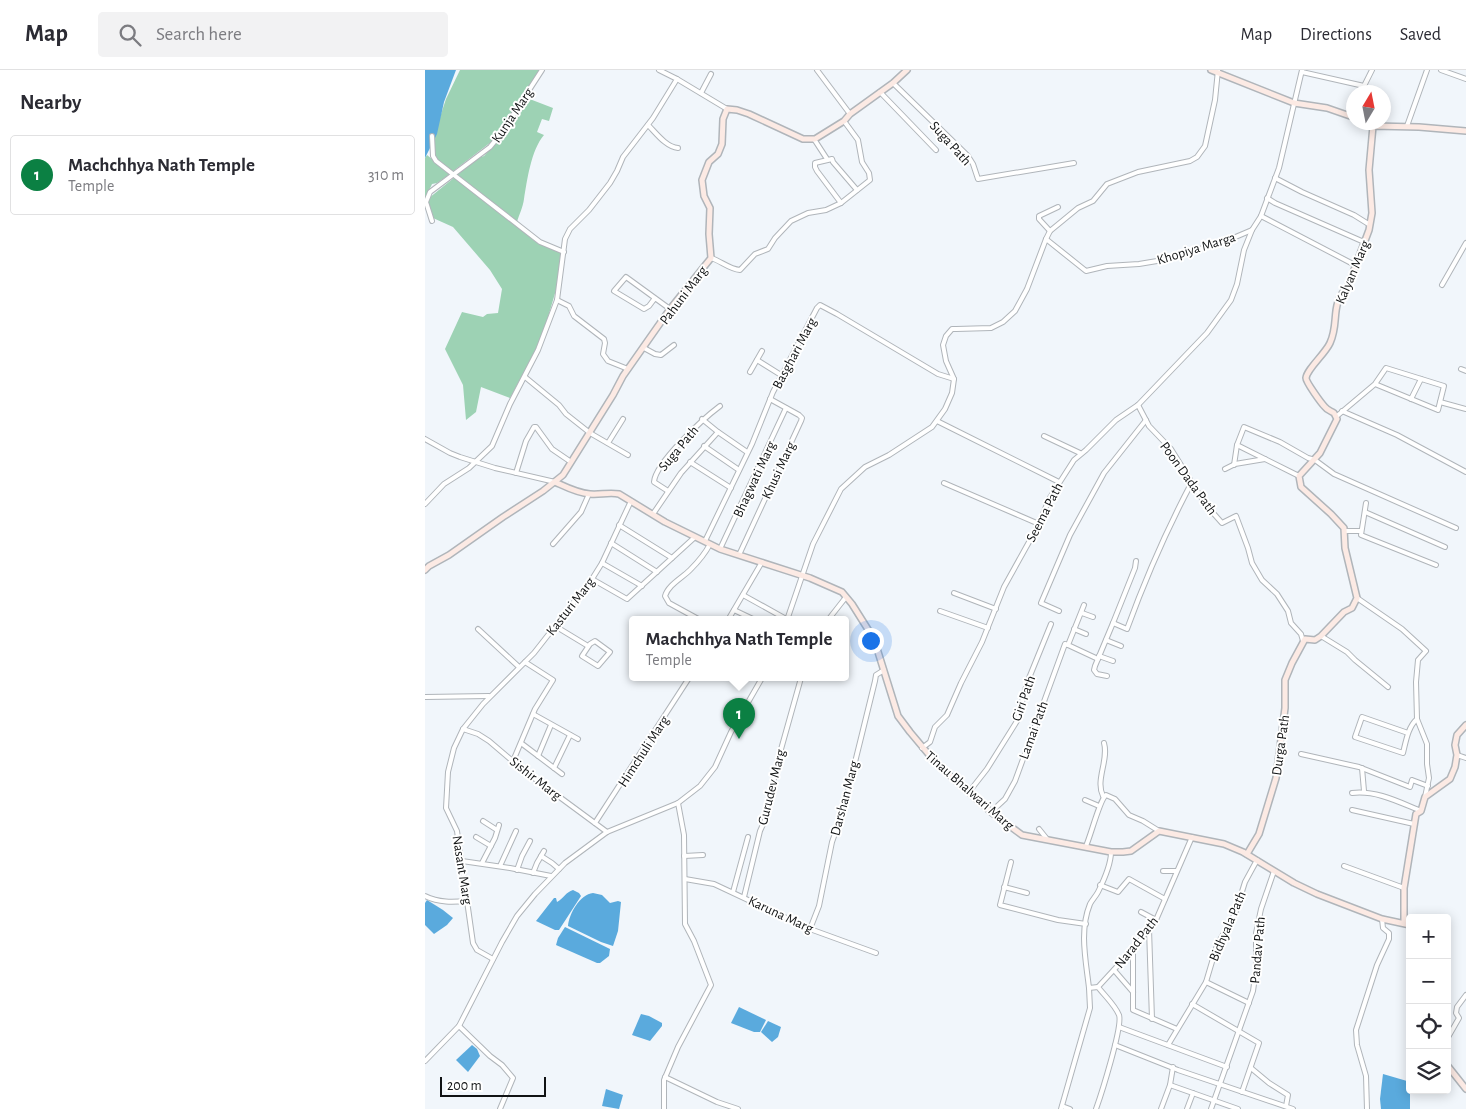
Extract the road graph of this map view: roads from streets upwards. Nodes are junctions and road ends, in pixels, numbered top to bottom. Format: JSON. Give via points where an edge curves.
{"nodes":[{"id":1,"x":542,"y":70,"type":"edge"},
{"id":2,"x":659,"y":70,"type":"edge"},
{"id":3,"x":817,"y":70,"type":"edge"},
{"id":4,"x":907,"y":70,"type":"edge"},
{"id":5,"x":1211,"y":70,"type":"edge"},
{"id":6,"x":1371,"y":70,"type":"edge"},
{"id":7,"x":1427,"y":70,"type":"edge"},
{"id":8,"x":1441,"y":70,"type":"edge"},
{"id":9,"x":1218,"y":71,"type":"edge"},
{"id":10,"x":1302,"y":71,"type":"edge"},
{"id":11,"x":711,"y":74,"type":"dead end"},
{"id":12,"x":677,"y":79,"type":"junction"},
{"id":13,"x":1466,"y":80,"type":"edge"},
{"id":14,"x":893,"y":83,"type":"junction"},
{"id":15,"x":1360,"y":85,"type":"edge"},
{"id":16,"x":1364,"y":85,"type":"edge"},
{"id":17,"x":880,"y":92,"type":"junction"},
{"id":18,"x":701,"y":93,"type":"junction"},
{"id":19,"x":1294,"y":103,"type":"junction"},
{"id":20,"x":727,"y":109,"type":"junction"},
{"id":21,"x":850,"y":114,"type":"junction"},
{"id":22,"x":1346,"y":115,"type":"edge"},
{"id":23,"x":844,"y":121,"type":"junction"},
{"id":24,"x":648,"y":125,"type":"junction"},
{"id":25,"x":1391,"y":126,"type":"edge"},
{"id":26,"x":1407,"y":126,"type":"junction"},
{"id":27,"x":1373,"y":130,"type":"edge"},
{"id":28,"x":1466,"y":131,"type":"edge"},
{"id":29,"x":433,"y":136,"type":"dead end"},
{"id":30,"x":814,"y":139,"type":"junction"},
{"id":31,"x":678,"y":148,"type":"dead end"},
{"id":32,"x":935,"y":150,"type":"dead end"},
{"id":33,"x":827,"y":159,"type":"junction"},
{"id":34,"x":1074,"y":163,"type":"dead end"},
{"id":35,"x":454,"y":175,"type":"junction"},
{"id":36,"x":1275,"y":178,"type":"junction"},
{"id":37,"x":857,"y":190,"type":"junction"},
{"id":38,"x":1267,"y":198,"type":"junction"},
{"id":39,"x":841,"y":203,"type":"junction"},
{"id":40,"x":1058,"y":207,"type":"dead end"},
{"id":41,"x":1261,"y":216,"type":"junction"},
{"id":42,"x":432,"y":222,"type":"dead end"},
{"id":43,"x":1370,"y":225,"type":"junction"},
{"id":44,"x":1252,"y":230,"type":"junction"},
{"id":45,"x":1050,"y":231,"type":"junction"},
{"id":46,"x":1045,"y":240,"type":"junction"},
{"id":47,"x":1364,"y":242,"type":"junction"},
{"id":48,"x":1466,"y":243,"type":"edge"},
{"id":49,"x":564,"y":252,"type":"junction"},
{"id":50,"x":711,"y":258,"type":"junction"},
{"id":51,"x":1355,"y":264,"type":"junction"},
{"id":52,"x":1442,"y":285,"type":"dead end"},
{"id":53,"x":655,"y":298,"type":"junction"},
{"id":54,"x":557,"y":300,"type":"junction"},
{"id":55,"x":671,"y":309,"type":"junction"},
{"id":56,"x":674,"y":345,"type":"dead end"},
{"id":57,"x":644,"y":348,"type":"junction"},
{"id":58,"x":762,"y":351,"type":"dead end"},
{"id":59,"x":757,"y":360,"type":"junction"},
{"id":60,"x":628,"y":369,"type":"junction"},
{"id":61,"x":1461,"y":369,"type":"dead end"},
{"id":62,"x":1466,"y":371,"type":"edge"},
{"id":63,"x":750,"y":372,"type":"dead end"},
{"id":64,"x":781,"y":375,"type":"junction"},
{"id":65,"x":525,"y":377,"type":"junction"},
{"id":66,"x":954,"y":379,"type":"junction"},
{"id":67,"x":1421,"y":379,"type":"junction"},
{"id":68,"x":1375,"y":384,"type":"junction"},
{"id":69,"x":770,"y":399,"type":"junction"},
{"id":70,"x":1411,"y":399,"type":"junction"},
{"id":71,"x":1440,"y":402,"type":"junction"},
{"id":72,"x":1138,"y":404,"type":"junction"},
{"id":73,"x":720,"y":406,"type":"dead end"},
{"id":74,"x":786,"y":408,"type":"junction"},
{"id":75,"x":1466,"y":410,"type":"edge"},
{"id":76,"x":1342,"y":411,"type":"junction"},
{"id":77,"x":1337,"y":416,"type":"junction"},
{"id":78,"x":623,"y":419,"type":"dead end"},
{"id":79,"x":703,"y":419,"type":"junction"},
{"id":80,"x":1146,"y":420,"type":"junction"},
{"id":81,"x":937,"y":421,"type":"junction"},
{"id":82,"x":718,"y":432,"type":"junction"},
{"id":83,"x":590,"y":433,"type":"junction"},
{"id":84,"x":1044,"y":436,"type":"dead end"},
{"id":85,"x":425,"y":439,"type":"edge"},
{"id":86,"x":608,"y":443,"type":"junction"},
{"id":87,"x":1237,"y":445,"type":"junction"},
{"id":88,"x":704,"y":446,"type":"junction"},
{"id":89,"x":747,"y":452,"type":"junction"},
{"id":90,"x":1080,"y":453,"type":"junction"},
{"id":91,"x":628,"y":455,"type":"dead end"},
{"id":92,"x":1265,"y":459,"type":"junction"},
{"id":93,"x":1315,"y":460,"type":"junction"},
{"id":94,"x":476,"y":462,"type":"junction"},
{"id":95,"x":571,"y":462,"type":"junction"},
{"id":96,"x":690,"y":462,"type":"junction"},
{"id":97,"x":1234,"y":465,"type":"junction"},
{"id":98,"x":1225,"y":469,"type":"dead end"},
{"id":99,"x":739,"y":470,"type":"junction"},
{"id":100,"x":1466,"y":472,"type":"edge"},
{"id":101,"x":516,"y":473,"type":"junction"},
{"id":102,"x":1299,"y":476,"type":"junction"},
{"id":103,"x":555,"y":482,"type":"junction"},
{"id":104,"x":1059,"y":482,"type":"junction"},
{"id":105,"x":1192,"y":482,"type":"junction"},
{"id":106,"x":944,"y":483,"type":"dead end"},
{"id":107,"x":731,"y":488,"type":"junction"},
{"id":108,"x":668,"y":491,"type":"junction"},
{"id":109,"x":589,"y":494,"type":"junction"},
{"id":110,"x":631,"y":501,"type":"junction"},
{"id":111,"x":1366,"y":503,"type":"dead end"},
{"id":112,"x":425,"y":504,"type":"edge"},
{"id":113,"x":1365,"y":512,"type":"junction"},
{"id":114,"x":653,"y":514,"type":"junction"},
{"id":115,"x":1039,"y":524,"type":"junction"},
{"id":116,"x":619,"y":525,"type":"junction"},
{"id":117,"x":1456,"y":528,"type":"dead end"},
{"id":118,"x":1345,"y":531,"type":"junction"},
{"id":119,"x":1361,"y":531,"type":"junction"},
{"id":120,"x":695,"y":537,"type":"junction"},
{"id":121,"x":611,"y":542,"type":"junction"},
{"id":122,"x":708,"y":543,"type":"junction"},
{"id":123,"x":553,"y":544,"type":"dead end"},
{"id":124,"x":1445,"y":547,"type":"dead end"},
{"id":125,"x":721,"y":549,"type":"junction"},
{"id":126,"x":739,"y":555,"type":"junction"},
{"id":127,"x":672,"y":558,"type":"junction"},
{"id":128,"x":1136,"y":561,"type":"dead end"},
{"id":129,"x":762,"y":562,"type":"junction"},
{"id":130,"x":602,"y":563,"type":"junction"},
{"id":131,"x":1436,"y":565,"type":"dead end"},
{"id":132,"x":425,"y":570,"type":"edge"},
{"id":133,"x":657,"y":572,"type":"junction"},
{"id":134,"x":802,"y":575,"type":"junction"},
{"id":135,"x":591,"y":579,"type":"junction"},
{"id":136,"x":642,"y":586,"type":"junction"},
{"id":137,"x":954,"y":593,"type":"dead end"},
{"id":138,"x":743,"y":595,"type":"junction"},
{"id":139,"x":846,"y":597,"type":"junction"},
{"id":140,"x":1357,"y":598,"type":"junction"},
{"id":141,"x":1084,"y":605,"type":"dead end"},
{"id":142,"x":996,"y":609,"type":"junction"},
{"id":143,"x":734,"y":610,"type":"junction"},
{"id":144,"x":940,"y":611,"type":"dead end"},
{"id":145,"x":1059,"y":611,"type":"dead end"},
{"id":146,"x":1082,"y":613,"type":"junction"},
{"id":147,"x":693,"y":616,"type":"edge"},
{"id":148,"x":730,"y":616,"type":"edge"},
{"id":149,"x":747,"y":616,"type":"edge"},
{"id":150,"x":780,"y":616,"type":"edge"},
{"id":151,"x":788,"y":616,"type":"edge"},
{"id":152,"x":831,"y":616,"type":"edge"},
{"id":153,"x":1093,"y":617,"type":"dead end"},
{"id":154,"x":1113,"y":623,"type":"junction"},
{"id":155,"x":1051,"y":624,"type":"dead end"},
{"id":156,"x":555,"y":626,"type":"junction"},
{"id":157,"x":988,"y":628,"type":"junction"},
{"id":158,"x":1075,"y":628,"type":"junction"},
{"id":159,"x":478,"y":629,"type":"dead end"},
{"id":160,"x":1086,"y":634,"type":"dead end"},
{"id":161,"x":1321,"y":636,"type":"junction"},
{"id":162,"x":1106,"y":640,"type":"junction"},
{"id":163,"x":1303,"y":641,"type":"junction"},
{"id":164,"x":1067,"y":645,"type":"junction"},
{"id":165,"x":589,"y":646,"type":"junction"},
{"id":166,"x":1121,"y":646,"type":"dead end"},
{"id":167,"x":1098,"y":658,"type":"junction"},
{"id":168,"x":1113,"y":661,"type":"dead end"},
{"id":169,"x":525,"y":662,"type":"junction"},
{"id":170,"x":519,"y":667,"type":"junction"},
{"id":171,"x":884,"y":670,"type":"junction"},
{"id":172,"x":1107,"y":676,"type":"dead end"},
{"id":173,"x":687,"y":681,"type":"edge"},
{"id":174,"x":760,"y":681,"type":"edge"},
{"id":175,"x":800,"y":681,"type":"edge"},
{"id":176,"x":1388,"y":688,"type":"dead end"},
{"id":177,"x":489,"y":696,"type":"junction"},
{"id":178,"x":425,"y":697,"type":"edge"},
{"id":179,"x":533,"y":714,"type":"junction"},
{"id":180,"x":1417,"y":719,"type":"junction"},
{"id":181,"x":551,"y":725,"type":"junction"},
{"id":182,"x":1466,"y":725,"type":"edge"},
{"id":183,"x":463,"y":729,"type":"junction"},
{"id":184,"x":1408,"y":734,"type":"junction"},
{"id":185,"x":571,"y":735,"type":"junction"},
{"id":186,"x":578,"y":739,"type":"dead end"},
{"id":187,"x":521,"y":743,"type":"junction"},
{"id":188,"x":1104,"y":743,"type":"dead end"},
{"id":189,"x":922,"y":748,"type":"junction"},
{"id":190,"x":1301,"y":754,"type":"dead end"},
{"id":191,"x":1457,"y":755,"type":"junction"},
{"id":192,"x":538,"y":756,"type":"junction"},
{"id":193,"x":1466,"y":758,"type":"edge"},
{"id":194,"x":513,"y":761,"type":"junction"},
{"id":195,"x":554,"y":768,"type":"junction"},
{"id":196,"x":1362,"y":768,"type":"junction"},
{"id":197,"x":562,"y":774,"type":"dead end"},
{"id":198,"x":1428,"y":786,"type":"junction"},
{"id":199,"x":1364,"y":791,"type":"junction"},
{"id":200,"x":969,"y":792,"type":"junction"},
{"id":201,"x":1352,"y":792,"type":"dead end"},
{"id":202,"x":1103,"y":796,"type":"junction"},
{"id":203,"x":1425,"y":797,"type":"junction"},
{"id":204,"x":1085,"y":800,"type":"dead end"},
{"id":205,"x":678,"y":803,"type":"junction"},
{"id":206,"x":1099,"y":806,"type":"junction"},
{"id":207,"x":1352,"y":810,"type":"dead end"},
{"id":208,"x":1421,"y":811,"type":"junction"},
{"id":209,"x":991,"y":812,"type":"junction"},
{"id":210,"x":483,"y":821,"type":"dead end"},
{"id":211,"x":595,"y":824,"type":"junction"},
{"id":212,"x":1414,"y":824,"type":"junction"},
{"id":213,"x":1039,"y":829,"type":"dead end"},
{"id":214,"x":516,"y":831,"type":"dead end"},
{"id":215,"x":1159,"y":831,"type":"junction"},
{"id":216,"x":607,"y":832,"type":"junction"},
{"id":217,"x":476,"y":837,"type":"dead end"},
{"id":218,"x":748,"y":837,"type":"dead end"},
{"id":219,"x":1192,"y":837,"type":"junction"},
{"id":220,"x":1047,"y":839,"type":"junction"},
{"id":221,"x":530,"y":841,"type":"dead end"},
{"id":222,"x":491,"y":846,"type":"junction"},
{"id":223,"x":1086,"y":846,"type":"junction"},
{"id":224,"x":544,"y":851,"type":"dead end"},
{"id":225,"x":1111,"y":852,"type":"junction"},
{"id":226,"x":1247,"y":854,"type":"junction"},
{"id":227,"x":703,"y":855,"type":"dead end"},
{"id":228,"x":541,"y":856,"type":"junction"},
{"id":229,"x":684,"y":856,"type":"junction"},
{"id":230,"x":1257,"y":860,"type":"junction"},
{"id":231,"x":462,"y":861,"type":"junction"},
{"id":232,"x":1011,"y":862,"type":"dead end"},
{"id":233,"x":482,"y":863,"type":"junction"},
{"id":234,"x":500,"y":866,"type":"junction"},
{"id":235,"x":1344,"y":866,"type":"dead end"},
{"id":236,"x":559,"y":869,"type":"junction"},
{"id":237,"x":517,"y":870,"type":"junction"},
{"id":238,"x":1163,"y":870,"type":"dead end"},
{"id":239,"x":1177,"y":871,"type":"junction"},
{"id":240,"x":1275,"y":871,"type":"junction"},
{"id":241,"x":533,"y":874,"type":"junction"},
{"id":242,"x":551,"y":876,"type":"junction"},
{"id":243,"x":685,"y":880,"type":"junction"},
{"id":244,"x":1100,"y":885,"type":"junction"},
{"id":245,"x":1005,"y":887,"type":"junction"},
{"id":246,"x":1404,"y":888,"type":"junction"},
{"id":247,"x":733,"y":892,"type":"junction"},
{"id":248,"x":1027,"y":893,"type":"dead end"},
{"id":249,"x":425,"y":896,"type":"edge"},
{"id":250,"x":745,"y":897,"type":"junction"},
{"id":251,"x":1165,"y":900,"type":"junction"},
{"id":252,"x":468,"y":901,"type":"junction"},
{"id":253,"x":1141,"y":912,"type":"dead end"},
{"id":254,"x":1382,"y":919,"type":"junction"},
{"id":255,"x":1156,"y":920,"type":"junction"},
{"id":256,"x":1404,"y":923,"type":"joint"},
{"id":257,"x":1085,"y":924,"type":"junction"},
{"id":258,"x":810,"y":929,"type":"junction"},
{"id":259,"x":1149,"y":929,"type":"junction"},
{"id":260,"x":1133,"y":949,"type":"junction"},
{"id":261,"x":876,"y":953,"type":"dead end"},
{"id":262,"x":493,"y":959,"type":"junction"},
{"id":263,"x":1114,"y":970,"type":"junction"},
{"id":264,"x":1206,"y":982,"type":"junction"},
{"id":265,"x":1098,"y":987,"type":"junction"},
{"id":266,"x":1089,"y":988,"type":"junction"},
{"id":267,"x":1133,"y":992,"type":"junction"},
{"id":268,"x":1466,"y":995,"type":"edge"},
{"id":269,"x":1249,"y":1002,"type":"junction"},
{"id":270,"x":1192,"y":1004,"type":"junction"},
{"id":271,"x":1152,"y":1019,"type":"junction"},
{"id":272,"x":459,"y":1026,"type":"junction"},
{"id":273,"x":1119,"y":1027,"type":"junction"},
{"id":274,"x":1177,"y":1029,"type":"junction"},
{"id":275,"x":1239,"y":1030,"type":"junction"},
{"id":276,"x":1451,"y":1033,"type":"edge"},
{"id":277,"x":1115,"y":1045,"type":"junction"},
{"id":278,"x":1168,"y":1045,"type":"junction"},
{"id":279,"x":425,"y":1061,"type":"edge"},
{"id":280,"x":1227,"y":1067,"type":"junction"},
{"id":281,"x":1173,"y":1068,"type":"junction"},
{"id":282,"x":1251,"y":1068,"type":"junction"},
{"id":283,"x":1451,"y":1070,"type":"edge"},
{"id":284,"x":665,"y":1077,"type":"junction"},
{"id":285,"x":1221,"y":1084,"type":"junction"},
{"id":286,"x":1170,"y":1086,"type":"junction"},
{"id":287,"x":1466,"y":1089,"type":"edge"},
{"id":288,"x":1242,"y":1092,"type":"junction"},
{"id":289,"x":1193,"y":1093,"type":"junction"},
{"id":290,"x":1214,"y":1101,"type":"junction"},
{"id":291,"x":1286,"y":1106,"type":"junction"},
{"id":292,"x":1062,"y":1108,"type":"edge"},
{"id":293,"x":500,"y":1109,"type":"edge"},
{"id":294,"x":664,"y":1109,"type":"edge"},
{"id":295,"x":738,"y":1109,"type":"edge"},
{"id":296,"x":1070,"y":1109,"type":"edge"},
{"id":297,"x":1096,"y":1109,"type":"edge"},
{"id":298,"x":1161,"y":1109,"type":"edge"},
{"id":299,"x":1187,"y":1109,"type":"edge"},
{"id":300,"x":1211,"y":1109,"type":"edge"},
{"id":301,"x":1238,"y":1109,"type":"edge"},
{"id":302,"x":1293,"y":1109,"type":"edge"},
{"id":303,"x":1367,"y":1109,"type":"edge"}],
"edges":[{"from":1,"to":35,"type":"street","name":"Kunja Marg","via":[[490,147]]},
{"from":2,"to":12,"type":"street"},
{"from":3,"to":21,"type":"street"},
{"from":4,"to":14,"type":"street"},
{"from":5,"to":9,"type":"street"},
{"from":6,"to":16,"type":"street"},
{"from":7,"to":26,"type":"street"},
{"from":8,"to":13,"type":"street"},
{"from":9,"to":19,"type":"street"},
{"from":9,"to":45,"type":"street","via":[[1205,146],[1197,157],[1138,172],[1107,184],[1093,201],[1078,208]]},
{"from":10,"to":15,"type":"street"},
{"from":10,"to":19,"type":"street","name":"Khopiya Marga"},
{"from":11,"to":18,"type":"street"},
{"from":12,"to":18,"type":"street"},
{"from":12,"to":24,"type":"street"},
{"from":14,"to":17,"type":"street"},
{"from":14,"to":34,"type":"street","name":"Suga Path","via":[[968,156],[978,179]]},
{"from":17,"to":21,"type":"street"},
{"from":17,"to":32,"type":"street"},
{"from":18,"to":20,"type":"street"},
{"from":19,"to":22,"type":"street"},
{"from":19,"to":36,"type":"street","name":"Khopiya Marga"},
{"from":20,"to":30,"type":"street","via":[[749,114],[803,139]]},
{"from":20,"to":50,"type":"street","name":"Pahuni Marg","via":[[723,119],[722,144],[718,154],[709,162],[702,180],[710,208]]},
{"from":21,"to":23,"type":"street"},
{"from":23,"to":30,"type":"street"},
{"from":23,"to":37,"type":"street","via":[[858,140],[862,162],[870,176],[870,180]]},
{"from":24,"to":31,"type":"street","via":[[668,144]]},
{"from":24,"to":49,"type":"street","via":[[629,148],[598,199],[570,229]]},
{"from":25,"to":26,"type":"street"},
{"from":26,"to":28,"type":"street"},
{"from":27,"to":43,"type":"street","name":"Kalyan Marg","via":[[1369,170],[1373,214]]},
{"from":29,"to":35,"type":"street","via":[[433,156]]},
{"from":30,"to":33,"type":"street"},
{"from":33,"to":37,"type":"street","via":[[832,159]]},
{"from":33,"to":39,"type":"street","via":[[815,162],[815,167]]},
{"from":35,"to":42,"type":"street","name":"Kunja Marg","via":[[430,192],[426,202]]},
{"from":35,"to":49,"type":"street","via":[[540,242]]},
{"from":36,"to":38,"type":"street","name":"Khopiya Marga"},
{"from":36,"to":43,"type":"street"},
{"from":37,"to":39,"type":"street"},
{"from":38,"to":41,"type":"street","name":"Khopiya Marga"},
{"from":38,"to":47,"type":"street"},
{"from":39,"to":50,"type":"street","via":[[791,221],[768,249],[755,254],[740,270]]},
{"from":40,"to":45,"type":"street","via":[[1039,216]]},
{"from":41,"to":44,"type":"street","name":"Khopiya Marga"},
{"from":41,"to":51,"type":"street"},
{"from":43,"to":47,"type":"street","name":"Kalyan Marg"},
{"from":44,"to":46,"type":"street","name":"Khopiya Marga","via":[[1163,260],[1090,271]]},
{"from":44,"to":72,"type":"street","name":"Seema Path","via":[[1231,300],[1207,333]]},
{"from":45,"to":46,"type":"street"},
{"from":46,"to":66,"type":"street","via":[[1015,311],[996,327],[956,328],[946,336],[943,350]]},
{"from":47,"to":51,"type":"street","name":"Kalyan Marg"},
{"from":48,"to":52,"type":"street"},
{"from":49,"to":54,"type":"street"},
{"from":50,"to":55,"type":"street","name":"Pahuni Marg"},
{"from":51,"to":77,"type":"street","name":"Kalyan Marg","via":[[1348,286],[1336,303],[1331,342],[1306,376],[1325,408]]},
{"from":53,"to":53,"type":"street","via":[[644,309],[614,291],[626,277]]},
{"from":53,"to":55,"type":"street"},
{"from":54,"to":60,"type":"street","via":[[569,306],[575,316],[604,339],[605,358]]},
{"from":54,"to":65,"type":"street"},
{"from":55,"to":57,"type":"street","name":"Pahuni Marg"},
{"from":56,"to":57,"type":"street","via":[[661,356]]},
{"from":57,"to":60,"type":"street","name":"Pahuni Marg"},
{"from":58,"to":59,"type":"street"},
{"from":59,"to":63,"type":"street"},
{"from":59,"to":64,"type":"street"},
{"from":60,"to":83,"type":"street","name":"Pahuni Marg"},
{"from":61,"to":62,"type":"street"},
{"from":64,"to":66,"type":"street","name":"Basghari Marg","via":[[820,305],[938,374]]},
{"from":64,"to":69,"type":"street","name":"Basghari Marg"},
{"from":65,"to":83,"type":"street"},
{"from":65,"to":94,"type":"street","via":[[492,446]]},
{"from":66,"to":81,"type":"street","via":[[950,397]]},
{"from":67,"to":68,"type":"street","via":[[1386,368]]},
{"from":67,"to":70,"type":"street"},
{"from":67,"to":71,"type":"street","via":[[1444,386]]},
{"from":68,"to":70,"type":"street"},
{"from":68,"to":76,"type":"street"},
{"from":69,"to":74,"type":"street","name":"Khusi Marg"},
{"from":69,"to":89,"type":"street","name":"Basghari Marg"},
{"from":70,"to":71,"type":"street","via":[[1438,410]]},
{"from":71,"to":75,"type":"street"},
{"from":72,"to":80,"type":"street","name":"Poon Dada Path"},
{"from":72,"to":90,"type":"street","name":"Seema Path"},
{"from":73,"to":79,"type":"street","name":"Suga Path"},
{"from":74,"to":125,"type":"street","name":"Bhagwati Marg"},
{"from":74,"to":126,"type":"street","name":"Khusi Marg","via":[[802,418]]},
{"from":76,"to":77,"type":"street"},
{"from":76,"to":100,"type":"street","via":[[1397,435]]},
{"from":77,"to":93,"type":"street"},
{"from":78,"to":86,"type":"street"},
{"from":79,"to":82,"type":"street"},
{"from":79,"to":108,"type":"street","name":"Suga Path","via":[[665,461],[653,480]]},
{"from":80,"to":105,"type":"street","name":"Poon Dada Path","via":[[1171,449]]},
{"from":80,"to":145,"type":"street","via":[[1104,473],[1070,535],[1041,603]]},
{"from":81,"to":104,"type":"street"},
{"from":81,"to":134,"type":"street","via":[[902,447],[865,467],[844,485],[822,526]]},
{"from":82,"to":88,"type":"street"},
{"from":82,"to":89,"type":"street"},
{"from":83,"to":86,"type":"street"},
{"from":83,"to":95,"type":"street","name":"Pahuni Marg"},
{"from":84,"to":90,"type":"street"},
{"from":85,"to":94,"type":"street","name":"Tinau Bhalwari Marg"},
{"from":86,"to":91,"type":"street"},
{"from":87,"to":92,"type":"street"},
{"from":87,"to":93,"type":"street","via":[[1244,426]]},
{"from":87,"to":97,"type":"street"},
{"from":88,"to":96,"type":"street"},
{"from":88,"to":99,"type":"street"},
{"from":89,"to":99,"type":"street","name":"Basghari Marg"},
{"from":90,"to":104,"type":"street","name":"Seema Path"},
{"from":92,"to":97,"type":"street"},
{"from":92,"to":102,"type":"street"},
{"from":93,"to":102,"type":"street"},
{"from":93,"to":117,"type":"street","via":[[1334,474]]},
{"from":94,"to":101,"type":"street","name":"Tinau Bhalwari Marg"},
{"from":94,"to":112,"type":"street","via":[[444,484]]},
{"from":95,"to":101,"type":"street","via":[[552,449],[534,426]]},
{"from":95,"to":103,"type":"street","name":"Pahuni Marg"},
{"from":96,"to":107,"type":"street"},
{"from":96,"to":108,"type":"street"},
{"from":97,"to":98,"type":"street"},
{"from":99,"to":107,"type":"street","name":"Basghari Marg"},
{"from":101,"to":103,"type":"street","name":"Tinau Bhalwari Marg"},
{"from":102,"to":118,"type":"street","via":[[1301,487]]},
{"from":103,"to":109,"type":"street","name":"Tinau Bhalwari Marg"},
{"from":103,"to":132,"type":"street","name":"Pahuni Marg"},
{"from":104,"to":115,"type":"street","name":"Seema Path"},
{"from":105,"to":154,"type":"street","via":[[1142,586],[1127,629]]},
{"from":105,"to":163,"type":"street","name":"Poon Dada Path","via":[[1222,523],[1236,516],[1252,563],[1262,580],[1277,594]]},
{"from":106,"to":115,"type":"street"},
{"from":107,"to":122,"type":"street","name":"Basghari Marg"},
{"from":108,"to":114,"type":"street"},
{"from":109,"to":110,"type":"street","name":"Tinau Bhalwari Marg","via":[[612,493]]},
{"from":109,"to":123,"type":"street","via":[[581,512]]},
{"from":110,"to":114,"type":"street","name":"Tinau Bhalwari Marg"},
{"from":110,"to":116,"type":"street","name":"Kasturi Marg"},
{"from":111,"to":113,"type":"street"},
{"from":113,"to":119,"type":"street"},
{"from":113,"to":124,"type":"street"},
{"from":114,"to":120,"type":"street","name":"Tinau Bhalwari Marg"},
{"from":115,"to":142,"type":"street","name":"Seema Path","via":[[1004,586]]},
{"from":116,"to":121,"type":"street","name":"Kasturi Marg"},
{"from":116,"to":127,"type":"street"},
{"from":118,"to":119,"type":"street"},
{"from":118,"to":140,"type":"street","via":[[1345,548]]},
{"from":119,"to":131,"type":"street","via":[[1361,534]]},
{"from":120,"to":122,"type":"street","name":"Tinau Bhalwari Marg"},
{"from":120,"to":127,"type":"street"},
{"from":121,"to":130,"type":"street","name":"Kasturi Marg"},
{"from":121,"to":133,"type":"street"},
{"from":122,"to":125,"type":"street","name":"Tinau Bhalwari Marg"},
{"from":122,"to":147,"type":"street","name":"Basghari Marg","via":[[706,553],[665,596],[669,603]]},
{"from":125,"to":126,"type":"street","name":"Tinau Bhalwari Marg"},
{"from":126,"to":129,"type":"street","name":"Tinau Bhalwari Marg"},
{"from":127,"to":133,"type":"street"},
{"from":128,"to":154,"type":"street"},
{"from":129,"to":134,"type":"street","name":"Tinau Bhalwari Marg"},
{"from":129,"to":138,"type":"street"},
{"from":130,"to":135,"type":"street","name":"Kasturi Marg"},
{"from":130,"to":136,"type":"street"},
{"from":133,"to":136,"type":"street"},
{"from":134,"to":139,"type":"street","name":"Tinau Bhalwari Marg","via":[[828,585]]},
{"from":134,"to":151,"type":"street"},
{"from":135,"to":136,"type":"street","via":[[627,599]]},
{"from":135,"to":156,"type":"street","name":"Kasturi Marg"},
{"from":137,"to":142,"type":"street"},
{"from":138,"to":143,"type":"street"},
{"from":138,"to":150,"type":"street"},
{"from":139,"to":152,"type":"street"},
{"from":139,"to":171,"type":"street","name":"Tinau Bhalwari Marg","via":[[874,639]]},
{"from":140,"to":161,"type":"street","via":[[1352,608]]},
{"from":140,"to":180,"type":"street","via":[[1402,629],[1426,651],[1418,660]]},
{"from":141,"to":146,"type":"street","name":"Lamai Path"},
{"from":142,"to":157,"type":"street","name":"Seema Path"},
{"from":143,"to":148,"type":"street"},
{"from":143,"to":149,"type":"street"},
{"from":144,"to":157,"type":"street"},
{"from":146,"to":153,"type":"street"},
{"from":146,"to":158,"type":"street","name":"Lamai Path"},
{"from":154,"to":162,"type":"street"},
{"from":155,"to":200,"type":"street","name":"Giri Path","via":[[1027,683],[1017,721]]},
{"from":156,"to":165,"type":"street"},
{"from":156,"to":169,"type":"street","name":"Kasturi Marg"},
{"from":157,"to":189,"type":"street","name":"Seema Path","via":[[947,715],[935,727],[930,742]]},
{"from":158,"to":160,"type":"street"},
{"from":158,"to":164,"type":"street","name":"Lamai Path"},
{"from":159,"to":170,"type":"street"},
{"from":161,"to":163,"type":"street"},
{"from":161,"to":176,"type":"street","via":[[1347,652]]},
{"from":162,"to":166,"type":"street"},
{"from":162,"to":167,"type":"street"},
{"from":163,"to":226,"type":"street","name":"Durga Path","via":[[1285,680],[1285,708],[1276,778],[1259,834]]},
{"from":164,"to":167,"type":"street"},
{"from":164,"to":209,"type":"street","name":"Lamai Path","via":[[1015,781],[1005,799]]},
{"from":165,"to":165,"type":"street","via":[[582,656],[595,666],[600,665],[609,652],[595,641]]},
{"from":167,"to":168,"type":"street"},
{"from":167,"to":172,"type":"street","via":[[1094,670]]},
{"from":169,"to":170,"type":"street","name":"Kasturi Marg"},
{"from":169,"to":179,"type":"street","via":[[553,680]]},
{"from":170,"to":177,"type":"street","name":"Kasturi Marg"},
{"from":171,"to":189,"type":"street","name":"Tinau Bhalwari Marg","via":[[898,716]]},
{"from":171,"to":258,"type":"street","name":"Darshan Marg","via":[[876,675],[843,811],[832,842],[819,906]]},
{"from":173,"to":211,"type":"street","name":"Himchuli Marg"},
{"from":174,"to":205,"type":"street","via":[[715,767],[701,786]]},
{"from":175,"to":250,"type":"street","name":"Gurudev Marg"},
{"from":177,"to":178,"type":"street"},
{"from":177,"to":183,"type":"street","name":"Nasant Marg"},
{"from":179,"to":181,"type":"street"},
{"from":179,"to":187,"type":"street"},
{"from":180,"to":184,"type":"street"},
{"from":180,"to":198,"type":"street","via":[[1427,744]]},
{"from":181,"to":185,"type":"street"},
{"from":181,"to":192,"type":"street"},
{"from":182,"to":191,"type":"street","via":[[1457,735]]},
{"from":183,"to":194,"type":"street","name":"Sishir Marg","via":[[489,741]]},
{"from":183,"to":231,"type":"street","name":"Nasant Marg","via":[[449,763],[446,808],[457,831]]},
{"from":184,"to":184,"type":"street","via":[[1403,753],[1355,737],[1362,717]]},
{"from":185,"to":186,"type":"street"},
{"from":185,"to":195,"type":"street"},
{"from":187,"to":192,"type":"street"},
{"from":187,"to":194,"type":"street"},
{"from":188,"to":202,"type":"street","via":[[1100,788]]},
{"from":189,"to":200,"type":"street","name":"Tinau Bhalwari Marg"},
{"from":190,"to":196,"type":"street"},
{"from":191,"to":193,"type":"street"},
{"from":191,"to":203,"type":"street","via":[[1450,779]]},
{"from":192,"to":195,"type":"street"},
{"from":194,"to":211,"type":"street","name":"Sishir Marg"},
{"from":195,"to":197,"type":"street"},
{"from":196,"to":198,"type":"street","via":[[1410,787],[1412,780]]},
{"from":196,"to":199,"type":"street"},
{"from":198,"to":203,"type":"street"},
{"from":199,"to":201,"type":"street"},
{"from":199,"to":208,"type":"street"},
{"from":200,"to":209,"type":"street","name":"Tinau Bhalwari Marg"},
{"from":202,"to":206,"type":"street"},
{"from":202,"to":215,"type":"street","via":[[1113,797],[1129,815]]},
{"from":203,"to":208,"type":"street"},
{"from":204,"to":206,"type":"street"},
{"from":205,"to":216,"type":"street"},
{"from":205,"to":229,"type":"street"},
{"from":206,"to":223,"type":"street"},
{"from":207,"to":212,"type":"street"},
{"from":208,"to":212,"type":"street","via":[[1416,814]]},
{"from":209,"to":220,"type":"street","name":"Tinau Bhalwari Marg","via":[[1022,835]]},
{"from":210,"to":222,"type":"street","via":[[498,827]]},
{"from":211,"to":216,"type":"street","name":"Sishir Marg"},
{"from":212,"to":246,"type":"street"},
{"from":213,"to":220,"type":"street"},
{"from":214,"to":234,"type":"street"},
{"from":215,"to":219,"type":"street"},
{"from":215,"to":225,"type":"street","name":"Tinau Bhalwari Marg","via":[[1131,850]]},
{"from":216,"to":236,"type":"street"},
{"from":217,"to":222,"type":"street"},
{"from":218,"to":247,"type":"street"},
{"from":219,"to":226,"type":"street","via":[[1224,844]]},
{"from":219,"to":239,"type":"street","name":"Narad Path"},
{"from":220,"to":223,"type":"street","name":"Tinau Bhalwari Marg"},
{"from":221,"to":237,"type":"street"},
{"from":222,"to":233,"type":"street"},
{"from":223,"to":225,"type":"street","name":"Tinau Bhalwari Marg"},
{"from":224,"to":228,"type":"street"},
{"from":225,"to":244,"type":"street","via":[[1111,861]]},
{"from":226,"to":230,"type":"street"},
{"from":227,"to":229,"type":"street"},
{"from":228,"to":236,"type":"street"},
{"from":228,"to":241,"type":"street"},
{"from":229,"to":243,"type":"street"},
{"from":230,"to":240,"type":"street"},
{"from":230,"to":264,"type":"street","name":"Bidhyala Path","via":[[1245,882],[1235,914],[1217,945]]},
{"from":231,"to":233,"type":"street"},
{"from":231,"to":252,"type":"street","name":"Nasant Marg"},
{"from":232,"to":245,"type":"street"},
{"from":233,"to":234,"type":"street"},
{"from":234,"to":237,"type":"street"},
{"from":235,"to":246,"type":"street"},
{"from":236,"to":242,"type":"street"},
{"from":237,"to":241,"type":"street"},
{"from":238,"to":239,"type":"street"},
{"from":239,"to":251,"type":"street","name":"Narad Path"},
{"from":240,"to":254,"type":"street","via":[[1317,894]]},
{"from":240,"to":269,"type":"street","name":"Pandav Path","via":[[1256,933],[1255,981]]},
{"from":241,"to":242,"type":"street"},
{"from":242,"to":262,"type":"street","via":[[517,916]]},
{"from":243,"to":247,"type":"street","name":"Karuna Marg","via":[[705,882]]},
{"from":243,"to":284,"type":"street","via":[[685,924],[711,984]]},
{"from":244,"to":251,"type":"street","via":[[1118,892],[1129,879]]},
{"from":244,"to":257,"type":"street","via":[[1090,903]]},
{"from":245,"to":248,"type":"street"},
{"from":245,"to":257,"type":"street","via":[[999,902],[1002,906]]},
{"from":246,"to":256,"type":"street"},
{"from":247,"to":250,"type":"street","name":"Karuna Marg"},
{"from":249,"to":252,"type":"street","via":[[435,901]]},
{"from":250,"to":258,"type":"street","name":"Karuna Marg"},
{"from":251,"to":255,"type":"street","name":"Narad Path"},
{"from":252,"to":262,"type":"street","name":"Nasant Marg","via":[[474,946]]},
{"from":253,"to":255,"type":"street"},
{"from":254,"to":256,"type":"street"},
{"from":254,"to":303,"type":"street","via":[[1389,939],[1375,972],[1355,1038],[1365,1076]]},
{"from":255,"to":259,"type":"street","name":"Narad Path"},
{"from":257,"to":266,"type":"street"},
{"from":258,"to":261,"type":"street","name":"Karuna Marg"},
{"from":259,"to":260,"type":"street","name":"Narad Path"},
{"from":259,"to":271,"type":"street"},
{"from":260,"to":263,"type":"street","name":"Narad Path"},
{"from":260,"to":267,"type":"street"},
{"from":262,"to":272,"type":"street"},
{"from":263,"to":265,"type":"street","name":"Narad Path"},
{"from":263,"to":267,"type":"street"},
{"from":264,"to":269,"type":"street"},
{"from":264,"to":270,"type":"street","name":"Bidhyala Path"},
{"from":265,"to":266,"type":"street"},
{"from":265,"to":273,"type":"street","via":[[1118,1012]]},
{"from":266,"to":292,"type":"street","via":[[1090,1008]]},
{"from":267,"to":271,"type":"street","via":[[1134,1012]]},
{"from":268,"to":276,"type":"street","via":[[1457,1007],[1459,1018]]},
{"from":269,"to":275,"type":"street","name":"Pandav Path"},
{"from":270,"to":274,"type":"street","name":"Bidhyala Path"},
{"from":270,"to":275,"type":"street"},
{"from":271,"to":274,"type":"street"},
{"from":272,"to":279,"type":"street"},
{"from":272,"to":293,"type":"street","via":[[513,1078]]},
{"from":273,"to":277,"type":"street"},
{"from":273,"to":278,"type":"street"},
{"from":274,"to":278,"type":"street","name":"Bidhyala Path"},
{"from":275,"to":280,"type":"street","name":"Pandav Path"},
{"from":275,"to":282,"type":"street","via":[[1259,1043]]},
{"from":277,"to":281,"type":"street"},
{"from":277,"to":297,"type":"street"},
{"from":278,"to":280,"type":"street"},
{"from":280,"to":285,"type":"street","name":"Pandav Path"},
{"from":281,"to":285,"type":"street"},
{"from":281,"to":286,"type":"street"},
{"from":282,"to":288,"type":"street"},
{"from":282,"to":291,"type":"street","via":[[1288,1095]]},
{"from":283,"to":287,"type":"street"},
{"from":284,"to":294,"type":"street"},
{"from":284,"to":295,"type":"street"},
{"from":285,"to":288,"type":"street"},
{"from":285,"to":290,"type":"street","name":"Pandav Path"},
{"from":286,"to":289,"type":"street"},
{"from":286,"to":298,"type":"street"},
{"from":288,"to":291,"type":"street"},
{"from":289,"to":290,"type":"street"},
{"from":289,"to":299,"type":"street"},
{"from":290,"to":300,"type":"street","name":"Pandav Path"},
{"from":290,"to":301,"type":"street"},
{"from":291,"to":302,"type":"street"},
{"from":292,"to":296,"type":"street"}]}
